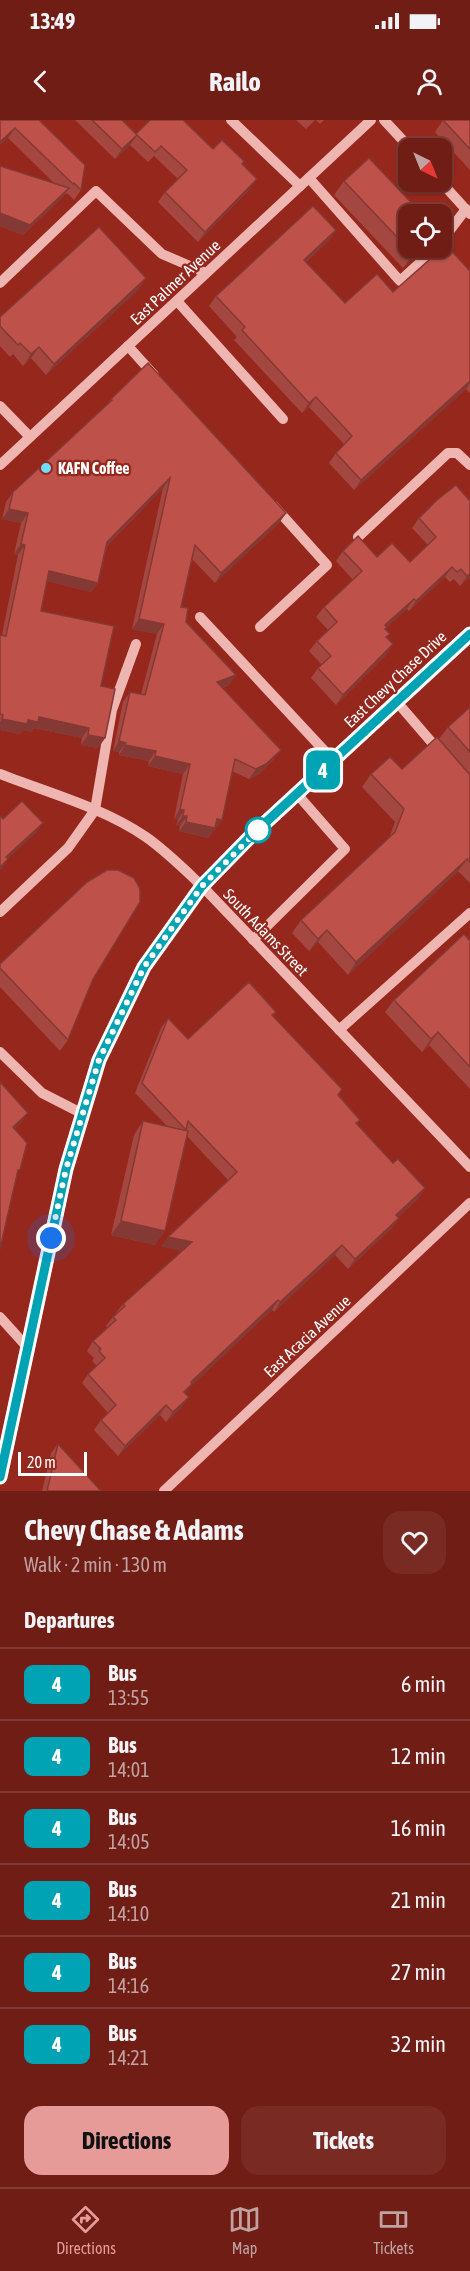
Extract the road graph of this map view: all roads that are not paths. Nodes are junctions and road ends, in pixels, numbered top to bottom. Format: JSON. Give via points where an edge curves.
{"nodes":[{"id":1,"x":231,"y":120,"type":"edge"},
{"id":2,"x":371,"y":120,"type":"edge"},
{"id":3,"x":384,"y":120,"type":"edge"},
{"id":4,"x":401,"y":138,"type":"edge"},
{"id":5,"x":309,"y":178,"type":"junction"},
{"id":6,"x":300,"y":186,"type":"junction"},
{"id":7,"x":450,"y":192,"type":"edge"},
{"id":8,"x":468,"y":211,"type":"edge"},
{"id":9,"x":452,"y":230,"type":"edge"},
{"id":10,"x":425,"y":258,"type":"edge"},
{"id":11,"x":206,"y":273,"type":"junction"},
{"id":12,"x":0,"y":284,"type":"edge"},
{"id":13,"x":177,"y":300,"type":"junction"},
{"id":14,"x":128,"y":346,"type":"junction"},
{"id":15,"x":163,"y":385,"type":"edge"},
{"id":16,"x":0,"y":406,"type":"edge"},
{"id":17,"x":283,"y":418,"type":"dead end"},
{"id":18,"x":30,"y":437,"type":"junction"},
{"id":19,"x":0,"y":465,"type":"edge"},
{"id":20,"x":470,"y":465,"type":"edge"},
{"id":21,"x":265,"y":496,"type":"edge"},
{"id":22,"x":358,"y":537,"type":"edge"},
{"id":23,"x":200,"y":617,"type":"dead end"},
{"id":24,"x":260,"y":627,"type":"dead end"},
{"id":25,"x":470,"y":634,"type":"edge"},
{"id":26,"x":136,"y":644,"type":"dead end"},
{"id":27,"x":397,"y":702,"type":"junction"},
{"id":28,"x":447,"y":759,"type":"edge"},
{"id":29,"x":333,"y":760,"type":"junction"},
{"id":30,"x":0,"y":774,"type":"edge"},
{"id":31,"x":297,"y":794,"type":"junction"},
{"id":32,"x":95,"y":810,"type":"junction"},
{"id":33,"x":202,"y":886,"type":"junction"},
{"id":34,"x":0,"y":912,"type":"edge"},
{"id":35,"x":470,"y":913,"type":"edge"},
{"id":36,"x":253,"y":940,"type":"junction"},
{"id":37,"x":339,"y":1030,"type":"junction"},
{"id":38,"x":0,"y":1052,"type":"edge"},
{"id":39,"x":83,"y":1114,"type":"junction"},
{"id":40,"x":470,"y":1167,"type":"edge"},
{"id":41,"x":470,"y":1203,"type":"edge"},
{"id":42,"x":0,"y":1317,"type":"edge"},
{"id":43,"x":27,"y":1347,"type":"junction"},
{"id":44,"x":0,"y":1472,"type":"edge"},
{"id":45,"x":164,"y":1491,"type":"edge"}],
"edges":[{"from":1,"to":6,"type":"street"},
{"from":2,"to":5,"type":"street","name":"East Palmer Avenue"},
{"from":3,"to":4,"type":"street"},
{"from":5,"to":6,"type":"street","name":"East Palmer Avenue"},
{"from":5,"to":10,"type":"street","via":[[400,281]]},
{"from":6,"to":11,"type":"street","name":"East Palmer Avenue"},
{"from":7,"to":8,"type":"street"},
{"from":8,"to":9,"type":"street"},
{"from":11,"to":12,"type":"street","via":[[162,254],[96,191]]},
{"from":11,"to":13,"type":"street","name":"East Palmer Avenue"},
{"from":13,"to":14,"type":"street","name":"East Palmer Avenue"},
{"from":13,"to":17,"type":"street"},
{"from":14,"to":15,"type":"street"},
{"from":14,"to":18,"type":"street","name":"East Palmer Avenue"},
{"from":16,"to":18,"type":"street"},
{"from":18,"to":19,"type":"street","name":"East Palmer Avenue"},
{"from":20,"to":22,"type":"street","via":[[457,453],[448,453]]},
{"from":21,"to":24,"type":"street","via":[[327,565]]},
{"from":23,"to":29,"type":"street"},
{"from":25,"to":27,"type":"main road","name":"East Chevy Chase Drive"},
{"from":26,"to":32,"type":"street","via":[[112,710]]},
{"from":27,"to":28,"type":"street"},
{"from":27,"to":29,"type":"main road","name":"East Chevy Chase Drive"},
{"from":29,"to":31,"type":"main road","name":"East Chevy Chase Drive"},
{"from":30,"to":32,"type":"street","name":"South Adams Street"},
{"from":31,"to":33,"type":"main road","name":"East Chevy Chase Drive"},
{"from":31,"to":36,"type":"street","via":[[345,849]]},
{"from":32,"to":33,"type":"street","name":"South Adams Street","via":[[145,836]]},
{"from":32,"to":34,"type":"street","via":[[68,848]]},
{"from":33,"to":36,"type":"street","name":"South Adams Street"},
{"from":33,"to":39,"type":"main road","name":"East Chevy Chase Drive","via":[[144,967],[99,1060]]},
{"from":35,"to":37,"type":"street"},
{"from":36,"to":37,"type":"street","name":"South Adams Street"},
{"from":37,"to":40,"type":"street","name":"South Adams Street"},
{"from":38,"to":39,"type":"street","via":[[42,1093]]},
{"from":39,"to":43,"type":"main road","name":"East Chevy Chase Drive","via":[[66,1169]]},
{"from":41,"to":45,"type":"street","name":"East Acacia Avenue"},
{"from":42,"to":43,"type":"street"},
{"from":43,"to":44,"type":"main road","name":"East Chevy Chase Drive"}]}
